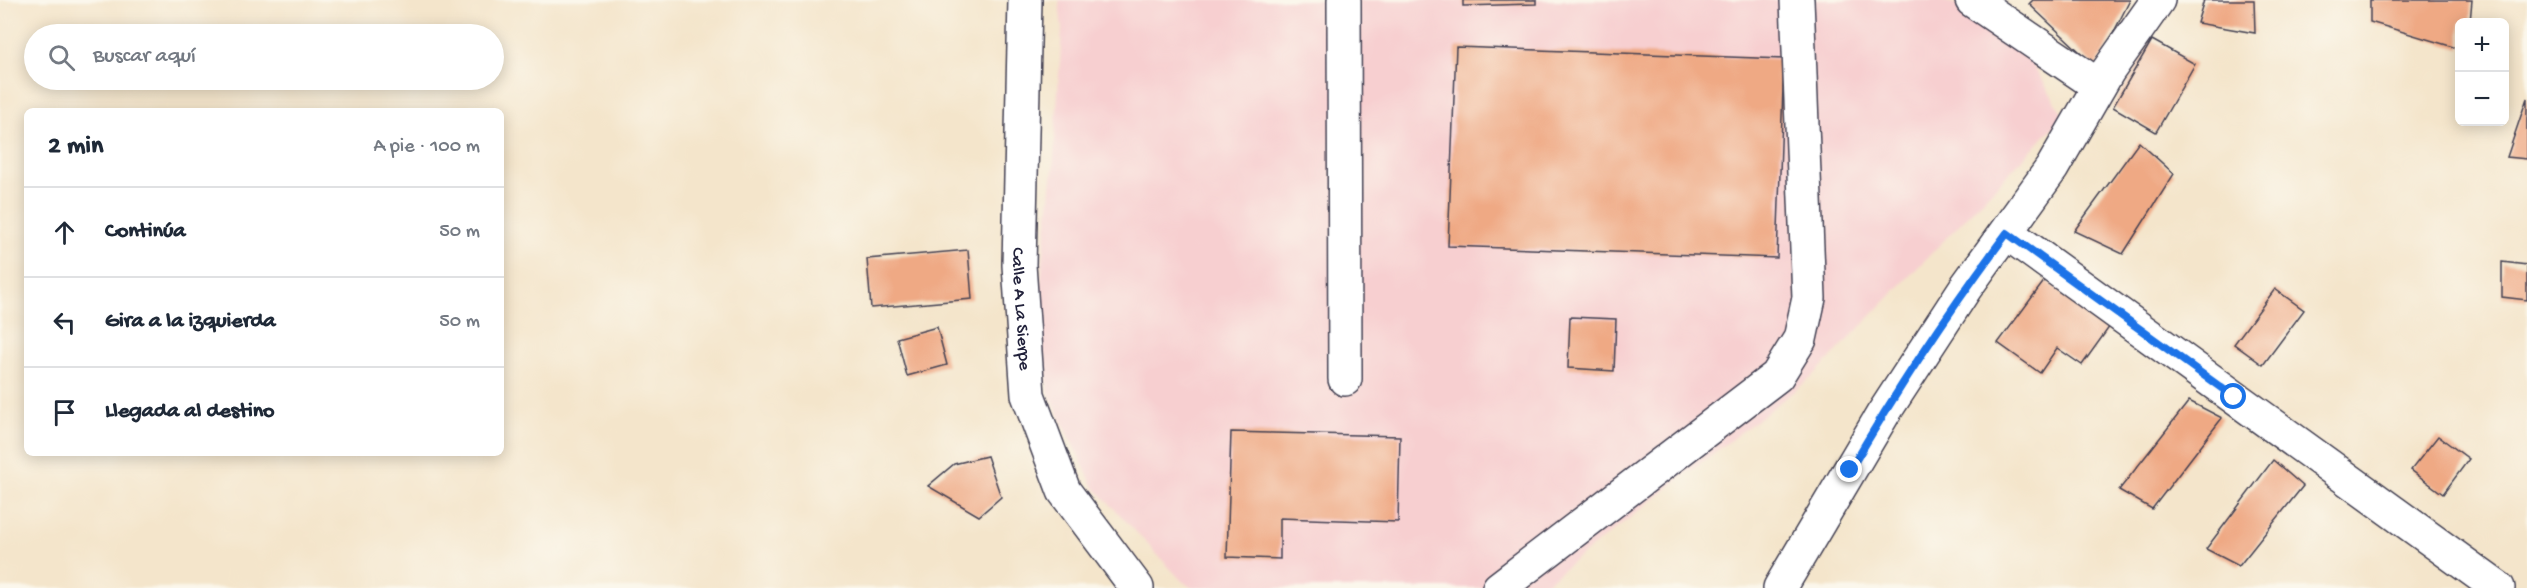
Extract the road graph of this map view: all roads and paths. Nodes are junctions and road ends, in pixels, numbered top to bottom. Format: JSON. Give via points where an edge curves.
{"nodes":[{"id":1,"x":1025,"y":0,"type":"edge"},
{"id":2,"x":1344,"y":0,"type":"edge"},
{"id":3,"x":1797,"y":0,"type":"edge"},
{"id":4,"x":1972,"y":0,"type":"edge"},
{"id":5,"x":2158,"y":0,"type":"edge"},
{"id":6,"x":2099,"y":86,"type":"junction"},
{"id":7,"x":2007,"y":233,"type":"junction"},
{"id":8,"x":1345,"y":379,"type":"dead end"},
{"id":9,"x":1137,"y":588,"type":"edge"},
{"id":10,"x":1499,"y":588,"type":"edge"},
{"id":11,"x":1780,"y":588,"type":"edge"},
{"id":12,"x":2498,"y":588,"type":"edge"}],
"edges":[{"from":1,"to":9,"type":"street","name":"Calle A La Sierpe","via":[[1018,265],[1028,395],[1064,491]]},
{"from":2,"to":8,"type":"street"},
{"from":3,"to":10,"type":"street","via":[[1809,298],[1800,339],[1777,376]]},
{"from":4,"to":6,"type":"street"},
{"from":5,"to":6,"type":"street"},
{"from":6,"to":7,"type":"street","via":[[2052,168]]},
{"from":7,"to":11,"type":"street","via":[[1966,287],[1883,414]]},
{"from":7,"to":12,"type":"street"}]}
